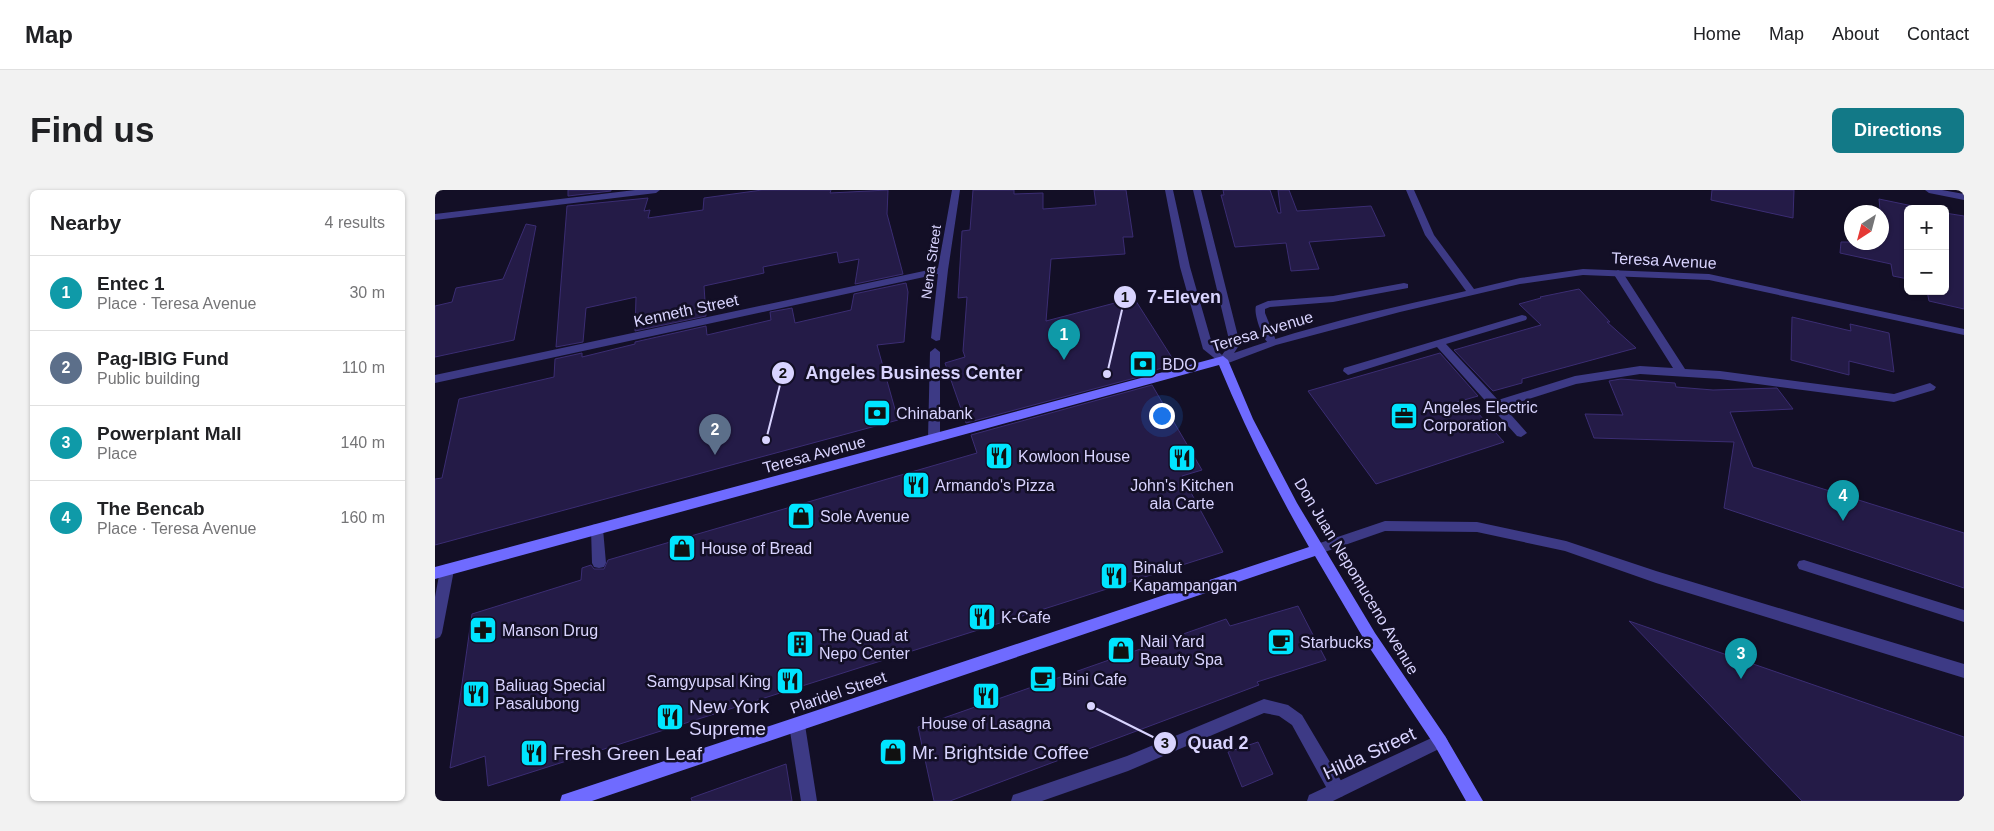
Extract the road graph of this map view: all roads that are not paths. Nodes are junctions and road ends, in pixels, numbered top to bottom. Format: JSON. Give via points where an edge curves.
{"nodes":[{"id":1,"x":656,"y":190,"type":"edge"},
{"id":2,"x":956,"y":190,"type":"edge"},
{"id":3,"x":1169,"y":190,"type":"edge"},
{"id":4,"x":1197,"y":190,"type":"edge"},
{"id":5,"x":1410,"y":190,"type":"edge"},
{"id":6,"x":1929,"y":190,"type":"edge"},
{"id":7,"x":1964,"y":197,"type":"edge"},
{"id":8,"x":435,"y":217,"type":"edge"},
{"id":9,"x":943,"y":270,"type":"junction"},
{"id":10,"x":1618,"y":273,"type":"junction"},
{"id":11,"x":1404,"y":286,"type":"dead end"},
{"id":12,"x":1471,"y":291,"type":"junction"},
{"id":13,"x":1522,"y":318,"type":"dead end"},
{"id":14,"x":1964,"y":332,"type":"edge"},
{"id":15,"x":936,"y":338,"type":"dead end"},
{"id":16,"x":1439,"y":343,"type":"junction"},
{"id":17,"x":1272,"y":344,"type":"junction"},
{"id":18,"x":935,"y":352,"type":"dead end"},
{"id":19,"x":1223,"y":361,"type":"junction"},
{"id":20,"x":1348,"y":371,"type":"dead end"},
{"id":21,"x":1681,"y":372,"type":"junction"},
{"id":22,"x":435,"y":378,"type":"edge"},
{"id":23,"x":1930,"y":387,"type":"dead end"},
{"id":24,"x":1496,"y":405,"type":"junction"},
{"id":25,"x":1521,"y":433,"type":"dead end"},
{"id":26,"x":934,"y":438,"type":"junction"},
{"id":27,"x":597,"y":529,"type":"junction"},
{"id":28,"x":1319,"y":549,"type":"junction"},
{"id":29,"x":599,"y":563,"type":"dead end"},
{"id":30,"x":1804,"y":565,"type":"dead end"},
{"id":31,"x":441,"y":571,"type":"edge"},
{"id":32,"x":1964,"y":616,"type":"edge"},
{"id":33,"x":435,"y":633,"type":"edge"},
{"id":34,"x":1964,"y":671,"type":"edge"},
{"id":35,"x":797,"y":724,"type":"junction"},
{"id":36,"x":1440,"y":741,"type":"junction"},
{"id":37,"x":1337,"y":790,"type":"junction"},
{"id":38,"x":568,"y":801,"type":"edge"},
{"id":39,"x":809,"y":801,"type":"edge"},
{"id":40,"x":1019,"y":801,"type":"edge"},
{"id":41,"x":1315,"y":801,"type":"edge"},
{"id":42,"x":1475,"y":801,"type":"edge"}],
"edges":[{"from":1,"to":8,"type":"street"},
{"from":2,"to":9,"type":"street","name":"Nena Street"},
{"from":3,"to":19,"type":"street","name":"Don Juan Nepomuceno Avenue","via":[[1185,267],[1208,349]]},
{"from":4,"to":19,"type":"street","via":[[1235,344]]},
{"from":5,"to":12,"type":"street","via":[[1430,235]]},
{"from":6,"to":7,"type":"street"},
{"from":9,"to":15,"type":"street","name":"Nena Street"},
{"from":9,"to":22,"type":"street","name":"Kenneth Street"},
{"from":10,"to":12,"type":"street","name":"Teresa Avenue","via":[[1583,272]]},
{"from":10,"to":14,"type":"street","name":"Teresa Avenue","via":[[1709,277]]},
{"from":10,"to":21,"type":"street"},
{"from":11,"to":17,"type":"street","via":[[1333,299],[1268,304],[1260,308],[1260,313]]},
{"from":12,"to":17,"type":"street","name":"Teresa Avenue"},
{"from":13,"to":16,"type":"street"},
{"from":16,"to":20,"type":"street"},
{"from":16,"to":24,"type":"street"},
{"from":17,"to":19,"type":"street","name":"Teresa Avenue"},
{"from":18,"to":26,"type":"street"},
{"from":19,"to":26,"type":"street","name":"Teresa Avenue"},
{"from":19,"to":28,"type":"street","name":"Don Juan Nepomuceno Avenue","via":[[1247,419]]},
{"from":21,"to":23,"type":"street","via":[[1894,398]]},
{"from":21,"to":24,"type":"street","via":[[1640,370],[1575,380]]},
{"from":24,"to":25,"type":"street"},
{"from":26,"to":27,"type":"street","name":"Teresa Avenue"},
{"from":27,"to":29,"type":"street"},
{"from":27,"to":31,"type":"street","name":"Teresa Avenue"},
{"from":28,"to":34,"type":"street","via":[[1385,526],[1477,527],[1566,546],[1665,580]]},
{"from":28,"to":35,"type":"street","name":"Plaridel Street"},
{"from":28,"to":36,"type":"street","name":"Don Juan Nepomuceno Avenue","via":[[1370,637]]},
{"from":30,"to":32,"type":"street"},
{"from":31,"to":33,"type":"street"},
{"from":35,"to":38,"type":"street","name":"Plaridel Street"},
{"from":35,"to":39,"type":"street"},
{"from":36,"to":37,"type":"street","name":"Hilda Street"},
{"from":36,"to":42,"type":"street","name":"Don Juan Nepomuceno Avenue"},
{"from":37,"to":40,"type":"street","via":[[1297,720],[1283,710],[1264,706],[1128,763]]},
{"from":37,"to":41,"type":"street","name":"Hilda Street"}]}
